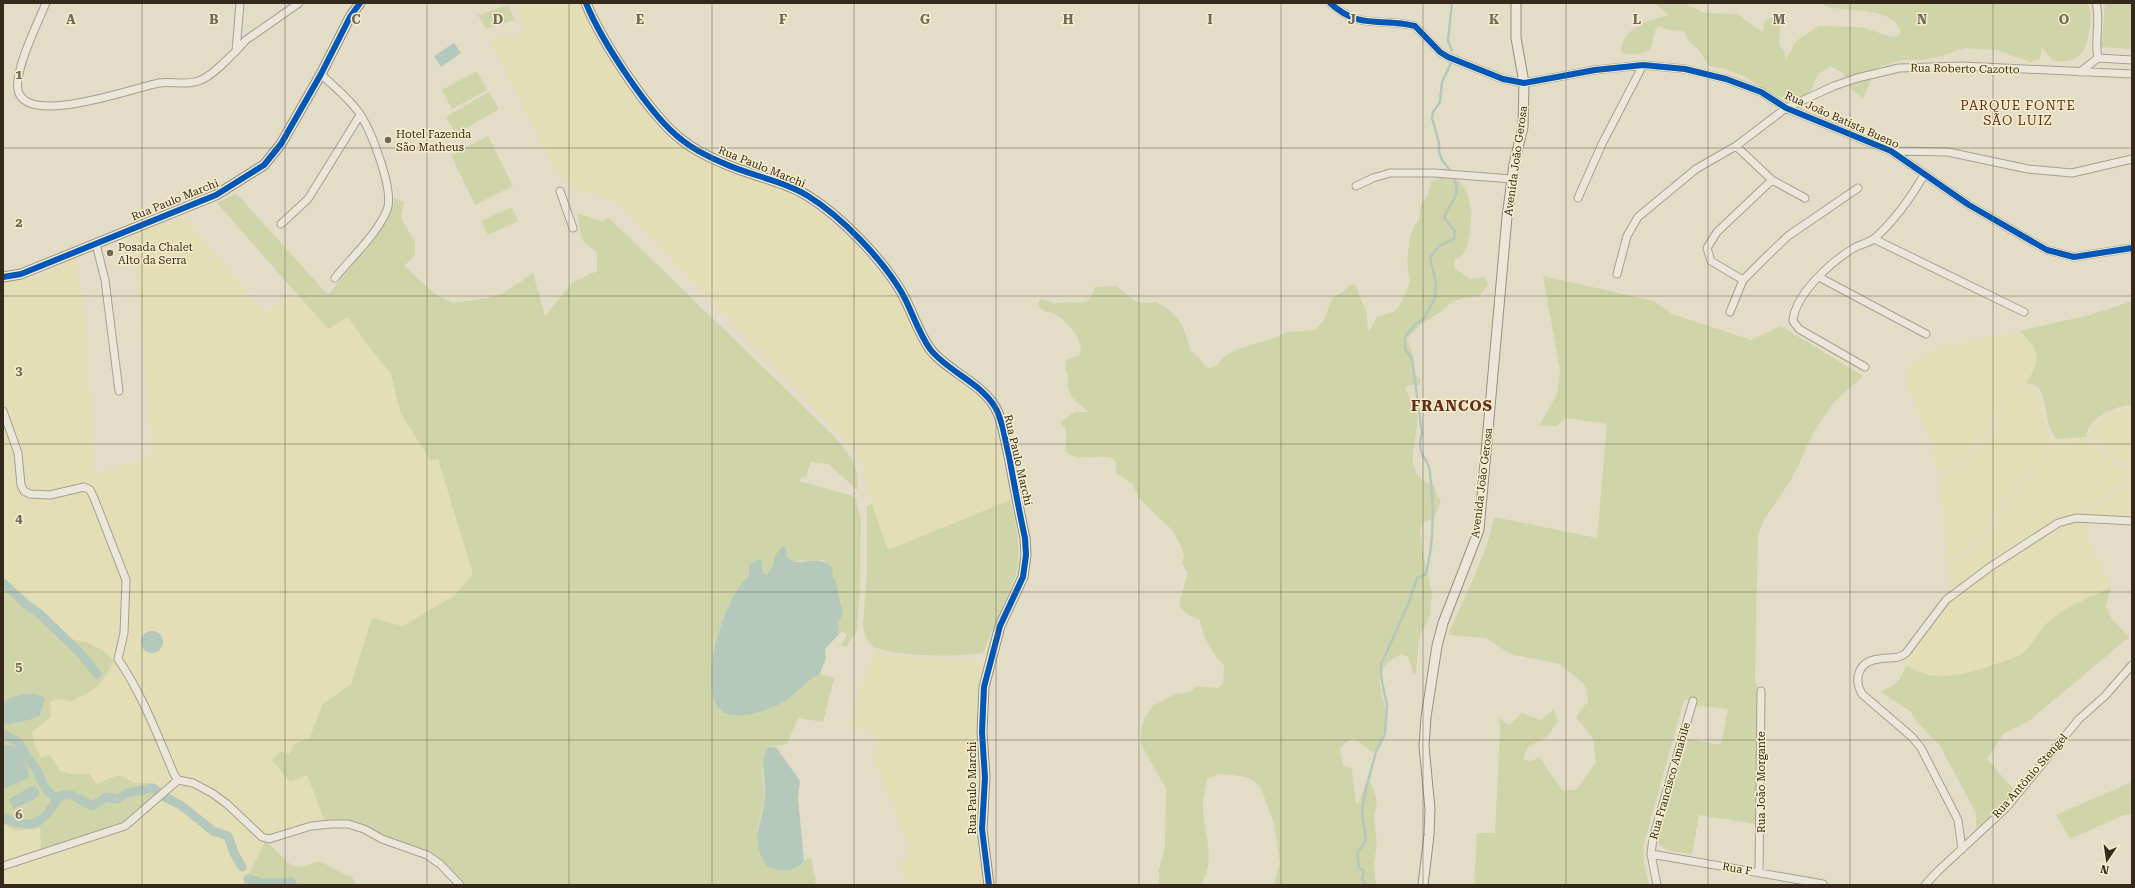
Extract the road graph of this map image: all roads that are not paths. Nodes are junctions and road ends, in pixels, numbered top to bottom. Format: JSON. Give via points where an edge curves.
{"nodes":[{"id":1,"x":46,"y":3,"type":"edge"},
{"id":2,"x":240,"y":3,"type":"edge"},
{"id":3,"x":299,"y":3,"type":"edge"},
{"id":4,"x":360,"y":3,"type":"edge"},
{"id":5,"x":586,"y":3,"type":"edge"},
{"id":6,"x":1330,"y":3,"type":"edge"},
{"id":7,"x":1516,"y":3,"type":"edge"},
{"id":8,"x":2096,"y":3,"type":"edge"},
{"id":9,"x":236,"y":51,"type":"junction"},
{"id":10,"x":2098,"y":58,"type":"junction"},
{"id":11,"x":2132,"y":60,"type":"edge"},
{"id":12,"x":1643,"y":65,"type":"junction"},
{"id":13,"x":2080,"y":72,"type":"junction"},
{"id":14,"x":322,"y":74,"type":"junction"},
{"id":15,"x":2132,"y":74,"type":"edge"},
{"id":16,"x":1524,"y":83,"type":"junction"},
{"id":17,"x":1786,"y":108,"type":"junction"},
{"id":18,"x":360,"y":115,"type":"junction"},
{"id":19,"x":1736,"y":146,"type":"junction"},
{"id":20,"x":1891,"y":151,"type":"junction"},
{"id":21,"x":2132,"y":159,"type":"edge"},
{"id":22,"x":1924,"y":175,"type":"junction"},
{"id":23,"x":1512,"y":179,"type":"junction"},
{"id":24,"x":1772,"y":180,"type":"junction"},
{"id":25,"x":1356,"y":186,"type":"dead end"},
{"id":26,"x":1858,"y":188,"type":"dead end"},
{"id":27,"x":560,"y":191,"type":"dead end"},
{"id":28,"x":1578,"y":198,"type":"dead end"},
{"id":29,"x":1805,"y":198,"type":"dead end"},
{"id":30,"x":280,"y":224,"type":"dead end"},
{"id":31,"x":573,"y":228,"type":"dead end"},
{"id":32,"x":1874,"y":239,"type":"junction"},
{"id":33,"x":96,"y":244,"type":"junction"},
{"id":34,"x":2132,"y":248,"type":"edge"},
{"id":35,"x":1617,"y":274,"type":"dead end"},
{"id":36,"x":3,"y":277,"type":"edge"},
{"id":37,"x":1819,"y":277,"type":"junction"},
{"id":38,"x":335,"y":278,"type":"dead end"},
{"id":39,"x":1743,"y":280,"type":"junction"},
{"id":40,"x":1730,"y":312,"type":"dead end"},
{"id":41,"x":2024,"y":312,"type":"dead end"},
{"id":42,"x":1926,"y":334,"type":"dead end"},
{"id":43,"x":1865,"y":367,"type":"dead end"},
{"id":44,"x":118,"y":391,"type":"dead end"},
{"id":45,"x":3,"y":411,"type":"edge"},
{"id":46,"x":2132,"y":521,"type":"edge"},
{"id":47,"x":2132,"y":666,"type":"edge"},
{"id":48,"x":1761,"y":691,"type":"dead end"},
{"id":49,"x":1693,"y":701,"type":"dead end"},
{"id":50,"x":178,"y":780,"type":"junction"},
{"id":51,"x":1962,"y":849,"type":"junction"},
{"id":52,"x":1651,"y":854,"type":"junction"},
{"id":53,"x":3,"y":866,"type":"edge"},
{"id":54,"x":1759,"y":873,"type":"junction"},
{"id":55,"x":1823,"y":884,"type":"dead end"},
{"id":56,"x":460,"y":885,"type":"edge"},
{"id":57,"x":989,"y":885,"type":"edge"},
{"id":58,"x":1423,"y":885,"type":"edge"},
{"id":59,"x":1657,"y":885,"type":"edge"},
{"id":60,"x":1926,"y":885,"type":"edge"}],
"edges":[{"from":1,"to":9,"type":"street","via":[[21,66],[18,90],[23,98],[33,103],[54,106],[91,102],[159,83],[201,80],[214,72]]},
{"from":2,"to":9,"type":"street"},
{"from":3,"to":9,"type":"street","via":[[246,40]]},
{"from":4,"to":14,"type":"street","name":"Rua Paulo Marchi","via":[[350,17]]},
{"from":5,"to":57,"type":"street","name":"Rua Paulo Marchi","via":[[602,35],[640,93],[670,129],[695,149],[721,162],[784,184],[809,196],[839,221],[867,249],[901,293],[930,349],[947,367],[986,395],[996,408],[1004,434],[1025,538],[1026,555],[1023,577],[1000,626],[984,687],[982,829]]},
{"from":6,"to":16,"type":"street","via":[[1340,12],[1359,21],[1415,26],[1448,57],[1496,76]]},
{"from":7,"to":16,"type":"street","name":"Avenida João Gerosa","via":[[1516,38]]},
{"from":8,"to":10,"type":"street"},
{"from":10,"to":11,"type":"street"},
{"from":10,"to":13,"type":"street"},
{"from":12,"to":16,"type":"street","name":"Rua João Batista Bueno","via":[[1595,70]]},
{"from":12,"to":17,"type":"street","name":"Rua João Batista Bueno","via":[[1685,69],[1726,79],[1761,92]]},
{"from":12,"to":28,"type":"street","via":[[1602,144]]},
{"from":13,"to":15,"type":"street","name":"Rua Roberto Cazotto"},
{"from":13,"to":17,"type":"street","name":"Rua Roberto Cazotto","via":[[1962,66],[1899,68],[1842,83]]},
{"from":14,"to":18,"type":"street"},
{"from":14,"to":33,"type":"street","name":"Rua Paulo Marchi","via":[[281,144],[264,165],[216,195]]},
{"from":16,"to":23,"type":"street","name":"Avenida João Gerosa","via":[[1523,127]]},
{"from":17,"to":19,"type":"street","name":"Rua Roberto Cazotto"},
{"from":17,"to":20,"type":"street","name":"Rua João Batista Bueno"},
{"from":18,"to":30,"type":"street","via":[[308,199]]},
{"from":18,"to":38,"type":"street","via":[[377,155],[389,199],[388,209],[381,222]]},
{"from":19,"to":24,"type":"street"},
{"from":19,"to":35,"type":"street","name":"Rua Roberto Cazotto","via":[[1696,169],[1638,217],[1627,236]]},
{"from":20,"to":21,"type":"street","via":[[1948,152],[2028,169],[2072,172]]},
{"from":20,"to":22,"type":"street","name":"Rua João Batista Bueno"},
{"from":22,"to":32,"type":"street","via":[[1902,211]]},
{"from":22,"to":34,"type":"street","name":"Rua João Batista Bueno","via":[[1969,205],[2047,250],[2074,258]]},
{"from":23,"to":25,"type":"street","via":[[1434,173],[1390,173]]},
{"from":23,"to":58,"type":"street","name":"Avenida João Gerosa","via":[[1479,530],[1443,623],[1426,717],[1424,746],[1430,835]]},
{"from":24,"to":29,"type":"street"},
{"from":24,"to":39,"type":"street","via":[[1717,232],[1707,248],[1711,261]]},
{"from":26,"to":39,"type":"street","via":[[1788,236]]},
{"from":27,"to":31,"type":"street"},
{"from":32,"to":37,"type":"street","via":[[1853,249]]},
{"from":32,"to":41,"type":"street"},
{"from":33,"to":36,"type":"street","name":"Rua Paulo Marchi","via":[[21,274]]},
{"from":33,"to":44,"type":"street","via":[[105,280]]},
{"from":37,"to":42,"type":"street"},
{"from":37,"to":43,"type":"street","via":[[1798,302],[1793,321],[1799,329]]},
{"from":39,"to":40,"type":"street"},
{"from":45,"to":50,"type":"street","via":[[18,453],[21,485],[24,491],[30,494],[50,495],[84,487],[90,490],[94,498],[126,580],[124,633],[118,659],[146,709]]},
{"from":46,"to":51,"type":"street","via":[[2076,518],[2058,523],[1990,567],[1946,600],[1900,658],[1878,659],[1870,662],[1860,672],[1857,685],[1862,694],[1912,737],[1928,759],[1958,820]]},
{"from":47,"to":51,"type":"street","name":"Rua Antônio Stengel","via":[[2080,719],[2006,808]]},
{"from":48,"to":54,"type":"street","name":"Rua João Morgante"},
{"from":49,"to":52,"type":"street","name":"Rua Francisco Amabile","via":[[1653,838]]},
{"from":50,"to":53,"type":"street","via":[[125,826]]},
{"from":50,"to":56,"type":"street","via":[[193,783],[212,793],[262,837],[269,839],[311,826],[348,824],[427,855],[440,864]]},
{"from":51,"to":60,"type":"street","name":"Rua Antônio Stengel"},
{"from":52,"to":54,"type":"street","name":"Rua F"},
{"from":52,"to":59,"type":"street","name":"Rua Francisco Amabile"},
{"from":54,"to":55,"type":"street","name":"Rua F"}]}
